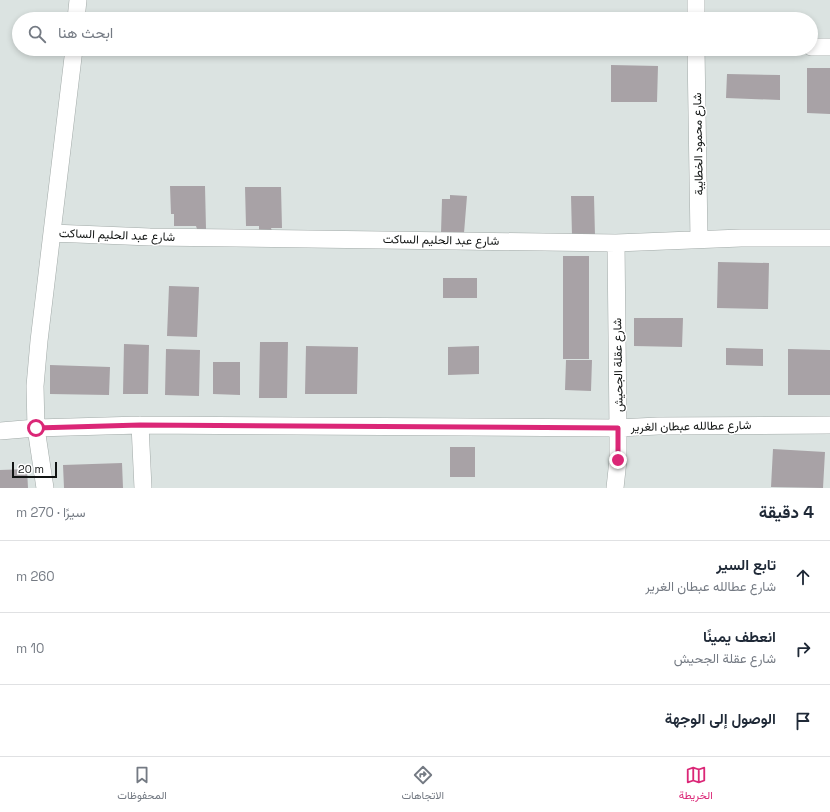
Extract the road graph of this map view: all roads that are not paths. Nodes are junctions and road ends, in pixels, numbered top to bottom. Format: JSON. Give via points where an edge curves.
{"nodes":[{"id":1,"x":78,"y":0,"type":"edge"},
{"id":2,"x":696,"y":0,"type":"edge"},
{"id":3,"x":77,"y":12,"type":"edge"},
{"id":4,"x":696,"y":12,"type":"edge"},
{"id":5,"x":818,"y":47,"type":"edge"},
{"id":6,"x":830,"y":47,"type":"edge"},
{"id":7,"x":73,"y":56,"type":"edge"},
{"id":8,"x":696,"y":56,"type":"edge"},
{"id":9,"x":52,"y":233,"type":"junction"},
{"id":10,"x":830,"y":238,"type":"edge"},
{"id":11,"x":699,"y":239,"type":"junction"},
{"id":12,"x":616,"y":242,"type":"junction"},
{"id":13,"x":140,"y":425,"type":"junction"},
{"id":14,"x":830,"y":425,"type":"edge"},
{"id":15,"x":36,"y":428,"type":"junction"},
{"id":16,"x":618,"y":428,"type":"junction"},
{"id":17,"x":0,"y":431,"type":"edge"},
{"id":18,"x":45,"y":488,"type":"edge"},
{"id":19,"x":143,"y":488,"type":"edge"},
{"id":20,"x":615,"y":488,"type":"edge"}],
"edges":[{"from":1,"to":3,"type":"street"},
{"from":2,"to":4,"type":"street"},
{"from":5,"to":6,"type":"street"},
{"from":7,"to":9,"type":"street","name":"شارع عبد الحليم الساكت"},
{"from":8,"to":11,"type":"street","name":"شارع محمود الخطايبة"},
{"from":9,"to":12,"type":"street","name":"شارع عبد الحليم الساكت","via":[[150,237]]},
{"from":9,"to":15,"type":"street","name":"شارع عبد الحليم الساكت","via":[[35,386]]},
{"from":10,"to":11,"type":"street","name":"شارع عبد الحليم الساكت"},
{"from":11,"to":12,"type":"street","name":"شارع عبد الحليم الساكت"},
{"from":12,"to":16,"type":"street","name":"شارع عقلة الجحيش"},
{"from":13,"to":15,"type":"street","name":"شارع عطالله عبطان الغرير"},
{"from":13,"to":16,"type":"street","name":"شارع عطالله عبطان الغرير"},
{"from":13,"to":19,"type":"street"},
{"from":14,"to":16,"type":"street","name":"شارع عطالله عبطان الغرير"},
{"from":15,"to":17,"type":"street","name":"شارع عطالله عبطان الغرير"},
{"from":15,"to":18,"type":"street","name":"شارع عبد الحليم الساكت"},
{"from":16,"to":20,"type":"street","name":"شارع عقلة الجحيش"}]}
